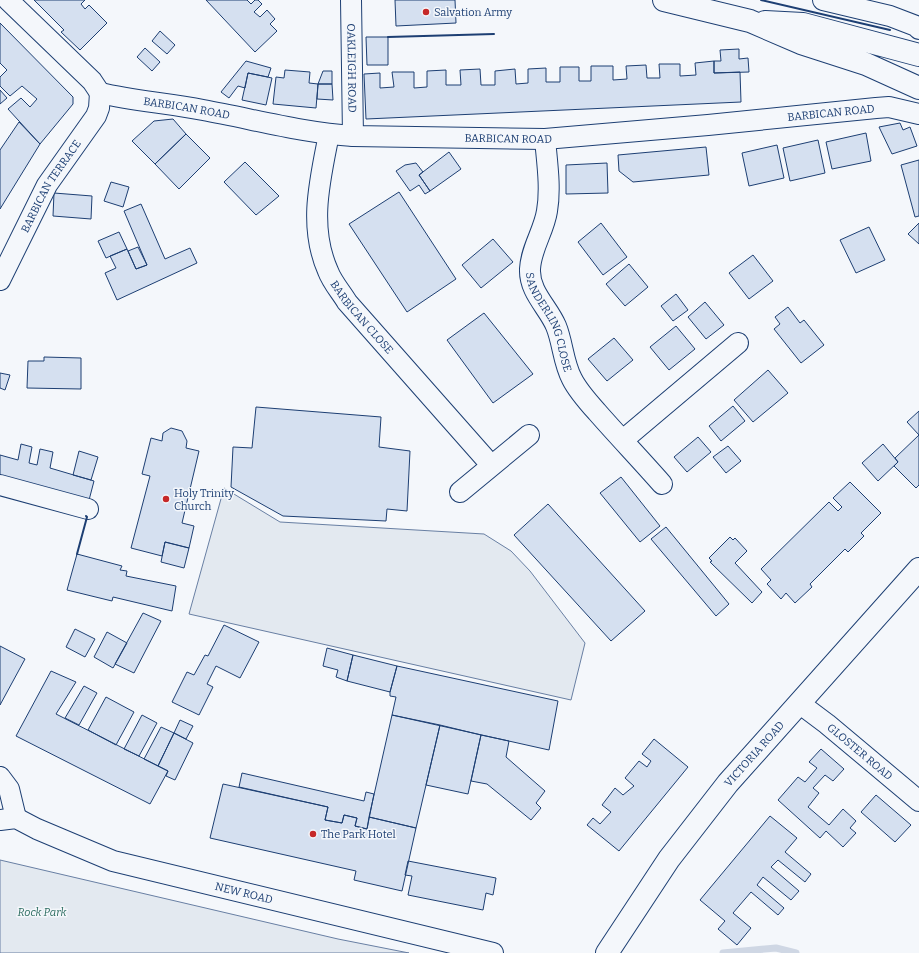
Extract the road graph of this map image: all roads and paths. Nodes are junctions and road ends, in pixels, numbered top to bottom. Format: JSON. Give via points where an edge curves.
{"nodes":[{"id":1,"x":8,"y":0,"type":"edge"},
{"id":2,"x":352,"y":0,"type":"edge"},
{"id":3,"x":664,"y":0,"type":"edge"},
{"id":4,"x":823,"y":0,"type":"edge"},
{"id":5,"x":750,"y":21,"type":"junction"},
{"id":6,"x":918,"y":26,"type":"edge"},
{"id":7,"x":919,"y":55,"type":"edge"},
{"id":8,"x":919,"y":88,"type":"edge"},
{"id":9,"x":100,"y":93,"type":"junction"},
{"id":10,"x":919,"y":114,"type":"edge"},
{"id":11,"x":329,"y":134,"type":"junction"},
{"id":12,"x":354,"y":136,"type":"junction"},
{"id":13,"x":545,"y":139,"type":"junction"},
{"id":14,"x":0,"y":280,"type":"edge"},
{"id":15,"x":738,"y":343,"type":"dead end"},
{"id":16,"x":529,"y":435,"type":"dead end"},
{"id":17,"x":623,"y":440,"type":"junction"},
{"id":18,"x":491,"y":465,"type":"junction"},
{"id":19,"x":662,"y":484,"type":"dead end"},
{"id":20,"x":0,"y":485,"type":"edge"},
{"id":21,"x":460,"y":492,"type":"dead end"},
{"id":22,"x":88,"y":509,"type":"dead end"},
{"id":23,"x":919,"y":569,"type":"edge"},
{"id":24,"x":799,"y":703,"type":"junction"},
{"id":25,"x":0,"y":777,"type":"edge"},
{"id":26,"x":919,"y":802,"type":"edge"},
{"id":27,"x":8,"y":819,"type":"edge"},
{"id":28,"x":491,"y":953,"type":"edge"},
{"id":29,"x":607,"y":953,"type":"edge"}],
"edges":[{"from":1,"to":9,"type":"street","via":[[92,81]]},
{"from":2,"to":12,"type":"street","name":"OAKLEIGH ROAD"},
{"from":3,"to":5,"type":"street"},
{"from":4,"to":6,"type":"street","via":[[890,16]]},
{"from":5,"to":7,"type":"street","via":[[803,24]]},
{"from":5,"to":8,"type":"street","via":[[801,43],[866,64]]},
{"from":9,"to":11,"type":"street","name":"BARBICAN ROAD"},
{"from":9,"to":14,"type":"street","name":"BARBICAN TERRACE","via":[[96,116],[47,185]]},
{"from":10,"to":13,"type":"street","name":"BARBICAN ROAD","via":[[889,107]]},
{"from":11,"to":12,"type":"street","name":"BARBICAN ROAD"},
{"from":11,"to":18,"type":"street","name":"BARBICAN CLOSE","via":[[318,184],[316,223],[328,273],[347,302]]},
{"from":12,"to":13,"type":"street","name":"BARBICAN ROAD"},
{"from":13,"to":17,"type":"street","name":"SANDERLING CLOSE","via":[[548,173],[547,212],[532,256],[532,278],[538,297],[556,326],[572,380]]},
{"from":15,"to":17,"type":"street"},
{"from":16,"to":18,"type":"street"},
{"from":17,"to":19,"type":"street","name":"SANDERLING CLOSE"},
{"from":18,"to":21,"type":"street"},
{"from":20,"to":22,"type":"street"},
{"from":23,"to":24,"type":"street","name":"VICTORIA ROAD"},
{"from":24,"to":26,"type":"street","name":"GLOSTER ROAD"},
{"from":24,"to":29,"type":"street","name":"VICTORIA ROAD","via":[[728,783],[669,860]]},
{"from":25,"to":27,"type":"street","via":[[9,789]]},
{"from":27,"to":28,"type":"street","name":"NEW ROAD","via":[[113,861]]}]}
